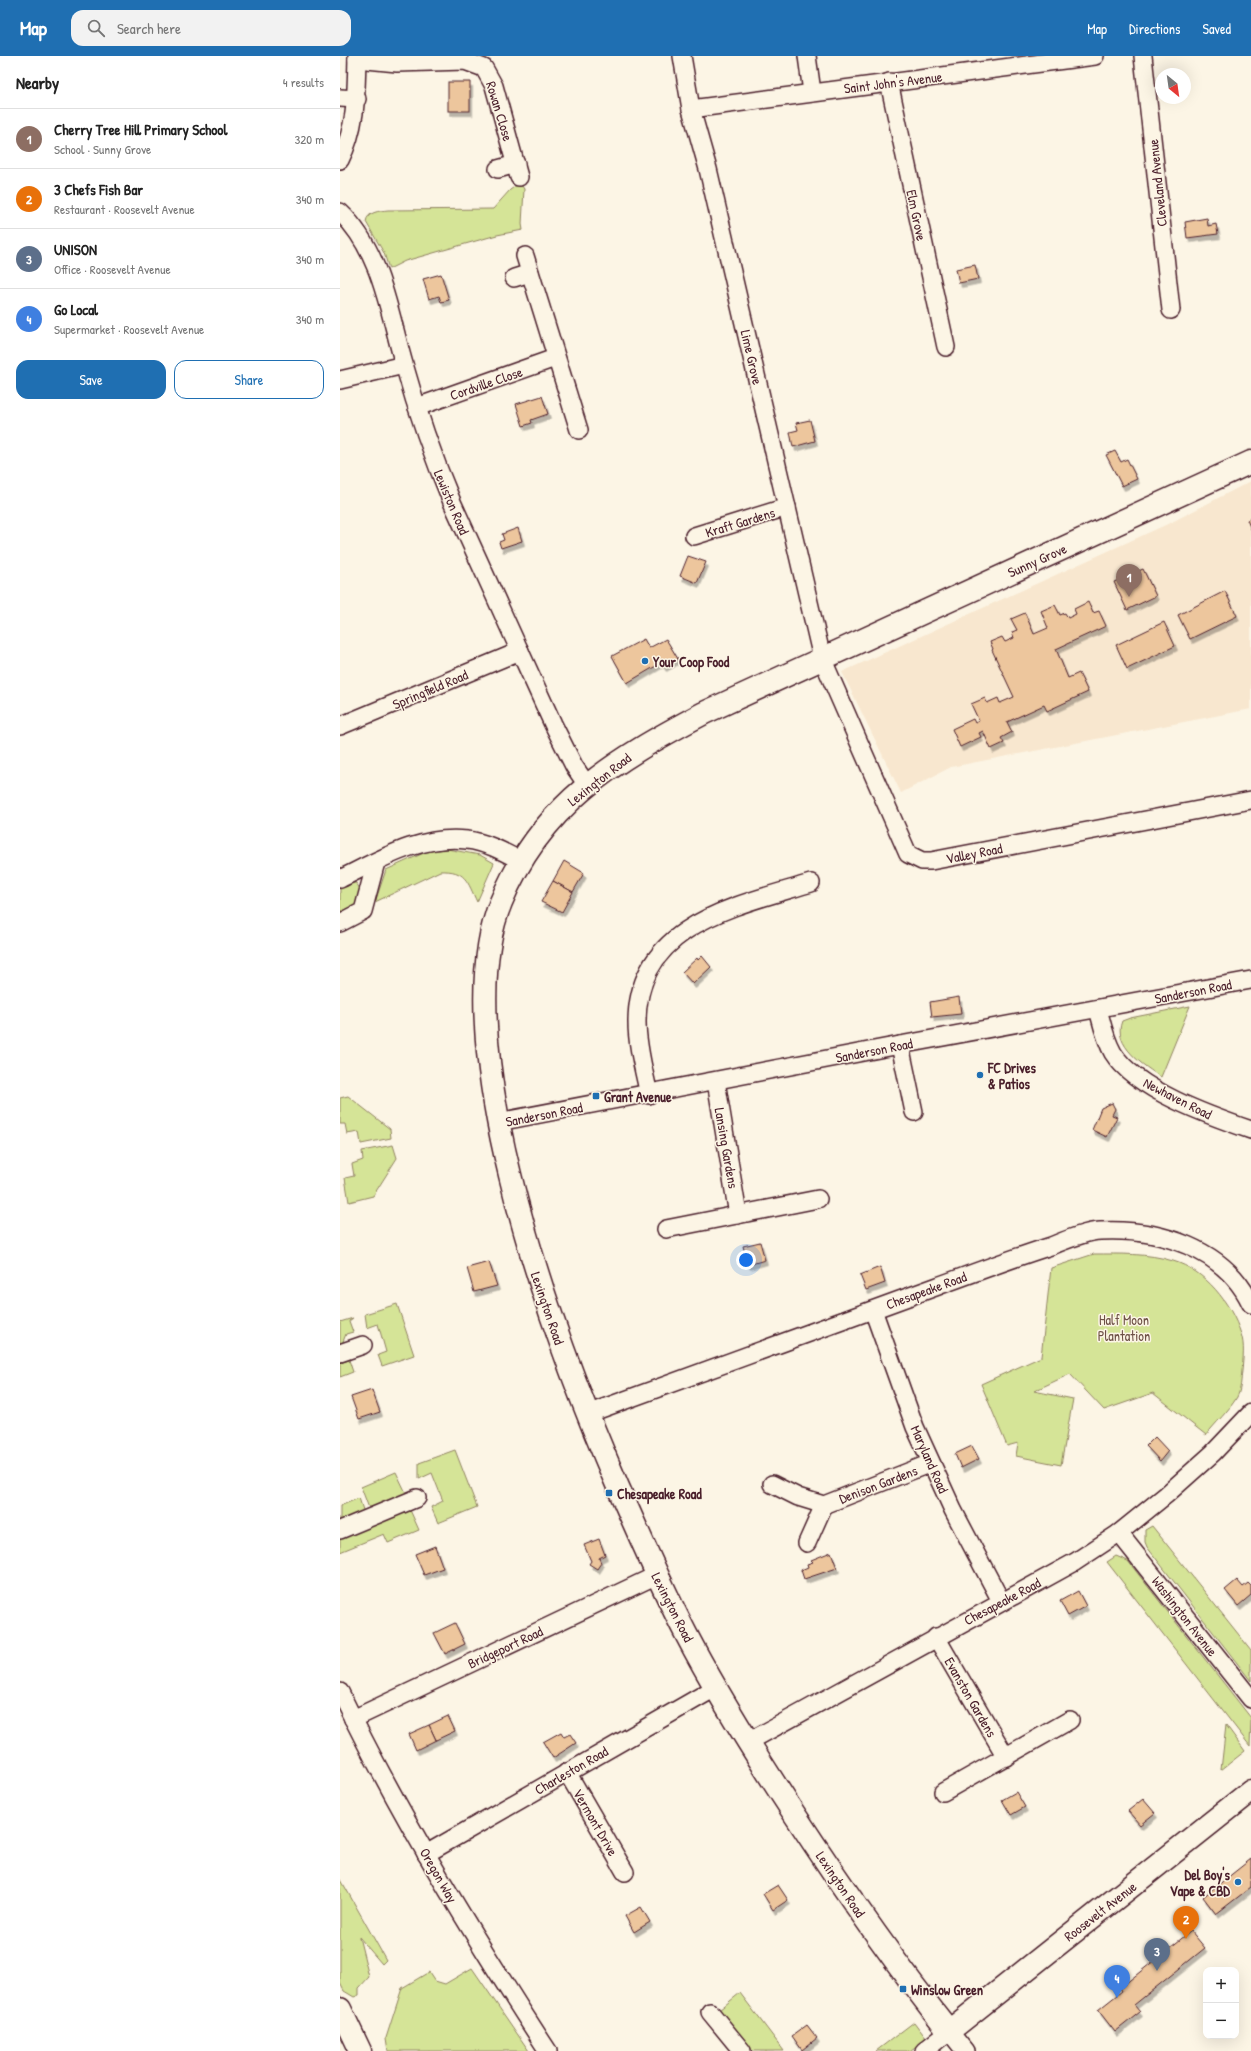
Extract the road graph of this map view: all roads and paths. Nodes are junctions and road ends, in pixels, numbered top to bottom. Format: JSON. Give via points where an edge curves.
{"nodes":[{"id":1,"x":682,"y":56,"type":"edge"},
{"id":2,"x":807,"y":56,"type":"edge"},
{"id":3,"x":1095,"y":56,"type":"edge"},
{"id":4,"x":1143,"y":56,"type":"edge"},
{"id":5,"x":357,"y":58,"type":"edge"},
{"id":6,"x":889,"y":82,"type":"junction"},
{"id":7,"x":812,"y":92,"type":"junction"},
{"id":8,"x":348,"y":98,"type":"edge"},
{"id":9,"x":691,"y":109,"type":"junction"},
{"id":10,"x":340,"y":160,"type":"edge"},
{"id":11,"x":498,"y":169,"type":"dead end"},
{"id":12,"x":340,"y":212,"type":"edge"},
{"id":13,"x":525,"y":256,"type":"dead end"},
{"id":14,"x":1171,"y":310,"type":"dead end"},
{"id":15,"x":946,"y":348,"type":"dead end"},
{"id":16,"x":555,"y":358,"type":"junction"},
{"id":17,"x":404,"y":365,"type":"junction"},
{"id":18,"x":340,"y":380,"type":"edge"},
{"id":19,"x":417,"y":407,"type":"junction"},
{"id":20,"x":579,"y":430,"type":"dead end"},
{"id":21,"x":1251,"y":462,"type":"edge"},
{"id":22,"x":787,"y":507,"type":"junction"},
{"id":23,"x":694,"y":536,"type":"dead end"},
{"id":24,"x":520,"y":651,"type":"junction"},
{"id":25,"x":822,"y":658,"type":"junction"},
{"id":26,"x":340,"y":726,"type":"edge"},
{"id":27,"x":587,"y":785,"type":"junction"},
{"id":28,"x":1251,"y":800,"type":"edge"},
{"id":29,"x":521,"y":861,"type":"junction"},
{"id":30,"x":376,"y":862,"type":"junction"},
{"id":31,"x":340,"y":880,"type":"edge"},
{"id":32,"x":811,"y":883,"type":"dead end"},
{"id":33,"x":340,"y":923,"type":"edge"},
{"id":34,"x":1251,"y":980,"type":"edge"},
{"id":35,"x":1098,"y":1009,"type":"junction"},
{"id":36,"x":900,"y":1044,"type":"junction"},
{"id":37,"x":716,"y":1081,"type":"junction"},
{"id":38,"x":649,"y":1095,"type":"junction"},
{"id":39,"x":914,"y":1112,"type":"dead end"},
{"id":40,"x":498,"y":1122,"type":"junction"},
{"id":41,"x":1251,"y":1130,"type":"edge"},
{"id":42,"x":818,"y":1199,"type":"dead end"},
{"id":43,"x":738,"y":1215,"type":"junction"},
{"id":44,"x":666,"y":1229,"type":"dead end"},
{"id":45,"x":1251,"y":1304,"type":"edge"},
{"id":46,"x":873,"y":1310,"type":"junction"},
{"id":47,"x":363,"y":1345,"type":"dead end"},
{"id":48,"x":340,"y":1352,"type":"edge"},
{"id":49,"x":1251,"y":1413,"type":"edge"},
{"id":50,"x":586,"y":1414,"type":"junction"},
{"id":51,"x":931,"y":1463,"type":"junction"},
{"id":52,"x":772,"y":1484,"type":"dead end"},
{"id":53,"x":417,"y":1498,"type":"dead end"},
{"id":54,"x":824,"y":1505,"type":"junction"},
{"id":55,"x":340,"y":1530,"type":"edge"},
{"id":56,"x":1119,"y":1533,"type":"junction"},
{"id":57,"x":807,"y":1542,"type":"dead end"},
{"id":58,"x":657,"y":1575,"type":"junction"},
{"id":59,"x":1001,"y":1601,"type":"junction"},
{"id":60,"x":936,"y":1637,"type":"junction"},
{"id":61,"x":716,"y":1688,"type":"junction"},
{"id":62,"x":340,"y":1692,"type":"edge"},
{"id":63,"x":1251,"y":1699,"type":"edge"},
{"id":64,"x":353,"y":1719,"type":"junction"},
{"id":65,"x":1070,"y":1720,"type":"dead end"},
{"id":66,"x":748,"y":1742,"type":"junction"},
{"id":67,"x":1006,"y":1757,"type":"junction"},
{"id":68,"x":567,"y":1772,"type":"junction"},
{"id":69,"x":1251,"y":1791,"type":"edge"},
{"id":70,"x":943,"y":1792,"type":"dead end"},
{"id":71,"x":426,"y":1854,"type":"junction"},
{"id":72,"x":625,"y":1872,"type":"dead end"},
{"id":73,"x":340,"y":2009,"type":"edge"},
{"id":74,"x":710,"y":2012,"type":"dead end"},
{"id":75,"x":949,"y":2031,"type":"junction"},
{"id":76,"x":360,"y":2051,"type":"edge"},
{"id":77,"x":548,"y":2051,"type":"edge"},
{"id":78,"x":742,"y":2051,"type":"edge"},
{"id":79,"x":924,"y":2051,"type":"edge"},
{"id":80,"x":965,"y":2051,"type":"edge"}],
"edges":[{"from":1,"to":9,"type":"street","name":"Lime Grove"},
{"from":2,"to":7,"type":"street"},
{"from":3,"to":6,"type":"street","name":"Saint John's Avenue"},
{"from":4,"to":14,"type":"street","name":"Cleveland Avenue"},
{"from":5,"to":8,"type":"street"},
{"from":5,"to":11,"type":"street","name":"Rowan Close","via":[[397,63],[465,61],[484,68],[494,86],[518,170]]},
{"from":6,"to":7,"type":"street","name":"Saint John's Avenue"},
{"from":6,"to":15,"type":"street","name":"Elm Grove"},
{"from":7,"to":9,"type":"street","name":"Saint John's Avenue"},
{"from":8,"to":10,"type":"street","via":[[352,130]]},
{"from":9,"to":22,"type":"street","name":"Lime Grove","via":[[708,169]]},
{"from":12,"to":17,"type":"street","name":"Lewiston Road","via":[[352,224],[371,255]]},
{"from":13,"to":16,"type":"street","via":[[522,276]]},
{"from":16,"to":19,"type":"street","name":"Cordville Close"},
{"from":16,"to":20,"type":"street"},
{"from":17,"to":18,"type":"street"},
{"from":17,"to":19,"type":"street","name":"Lewiston Road"},
{"from":19,"to":24,"type":"street","name":"Lewiston Road","via":[[443,481]]},
{"from":21,"to":25,"type":"street","name":"Sunny Grove"},
{"from":22,"to":23,"type":"street","name":"Kraft Gardens"},
{"from":22,"to":25,"type":"street","name":"Lime Grove"},
{"from":24,"to":26,"type":"street","name":"Springfield Road"},
{"from":24,"to":27,"type":"street","name":"Lewiston Road","via":[[574,766]]},
{"from":25,"to":27,"type":"street","name":"Lexington Road","via":[[704,713],[651,741]]},
{"from":25,"to":28,"type":"street","name":"Valley Road","via":[[905,848],[908,854],[922,861]]},
{"from":27,"to":29,"type":"street","name":"Lexington Road","via":[[540,833]]},
{"from":29,"to":30,"type":"street","via":[[479,843],[454,839],[425,842]]},
{"from":29,"to":40,"type":"street","name":"Lexington Road","via":[[500,904],[487,957],[487,1025]]},
{"from":30,"to":31,"type":"street"},
{"from":30,"to":33,"type":"street","via":[[362,911]]},
{"from":32,"to":38,"type":"street","via":[[718,912],[672,940],[658,956],[645,978],[640,994],[637,1023]]},
{"from":34,"to":35,"type":"street","name":"Sanderson Road"},
{"from":35,"to":36,"type":"street","name":"Sanderson Road"},
{"from":35,"to":41,"type":"street","name":"Newhaven Road","via":[[1107,1042],[1121,1063],[1134,1075],[1159,1091],[1210,1115]]},
{"from":36,"to":37,"type":"street","name":"Sanderson Road"},
{"from":36,"to":39,"type":"street"},
{"from":37,"to":38,"type":"street","name":"Sanderson Road"},
{"from":37,"to":43,"type":"street","name":"Lansing Gardens"},
{"from":38,"to":40,"type":"street","name":"Sanderson Road"},
{"from":40,"to":50,"type":"street","name":"Lexington Road","via":[[532,1259]]},
{"from":42,"to":43,"type":"street"},
{"from":43,"to":44,"type":"street"},
{"from":45,"to":46,"type":"street","name":"Chesapeake Road","via":[[1239,1283],[1215,1259],[1199,1250],[1153,1235],[1099,1231],[993,1265]]},
{"from":46,"to":50,"type":"street","name":"Chesapeake Road"},
{"from":46,"to":51,"type":"street","name":"Maryland Road","via":[[915,1427]]},
{"from":47,"to":48,"type":"street"},
{"from":49,"to":56,"type":"street","name":"Chesapeake Road","via":[[1213,1454]]},
{"from":50,"to":58,"type":"street","name":"Lexington Road"},
{"from":51,"to":54,"type":"street","name":"Denison Gardens"},
{"from":51,"to":59,"type":"street","name":"Maryland Road"},
{"from":52,"to":54,"type":"street","name":"Denison Gardens","via":[[798,1497]]},
{"from":53,"to":55,"type":"street"},
{"from":54,"to":57,"type":"street","name":"Denison Gardens"},
{"from":56,"to":59,"type":"street","name":"Chesapeake Road","via":[[1075,1562]]},
{"from":56,"to":63,"type":"street","name":"Washington Avenue"},
{"from":58,"to":61,"type":"street","name":"Lexington Road"},
{"from":58,"to":64,"type":"street","name":"Bridgeport Road"},
{"from":59,"to":60,"type":"street","name":"Chesapeake Road"},
{"from":60,"to":66,"type":"street","name":"Chesapeake Road"},
{"from":60,"to":67,"type":"street","name":"Evanston Gardens"},
{"from":61,"to":66,"type":"street","name":"Lexington Road"},
{"from":61,"to":68,"type":"street","name":"Charleston Road"},
{"from":62,"to":64,"type":"street","name":"Oregon Way"},
{"from":64,"to":71,"type":"street","name":"Oregon Way"},
{"from":65,"to":67,"type":"street"},
{"from":66,"to":75,"type":"street","name":"Lexington Road","via":[[869,1925]]},
{"from":67,"to":70,"type":"street"},
{"from":68,"to":71,"type":"street","name":"Charleston Road"},
{"from":68,"to":72,"type":"street","name":"Vermont Drive"},
{"from":69,"to":75,"type":"street","name":"Roosevelt Avenue"},
{"from":71,"to":77,"type":"street","name":"Oregon Way","via":[[495,1970]]},
{"from":73,"to":76,"type":"street"},
{"from":74,"to":78,"type":"street"},
{"from":75,"to":79,"type":"street"},
{"from":75,"to":80,"type":"street"}]}
